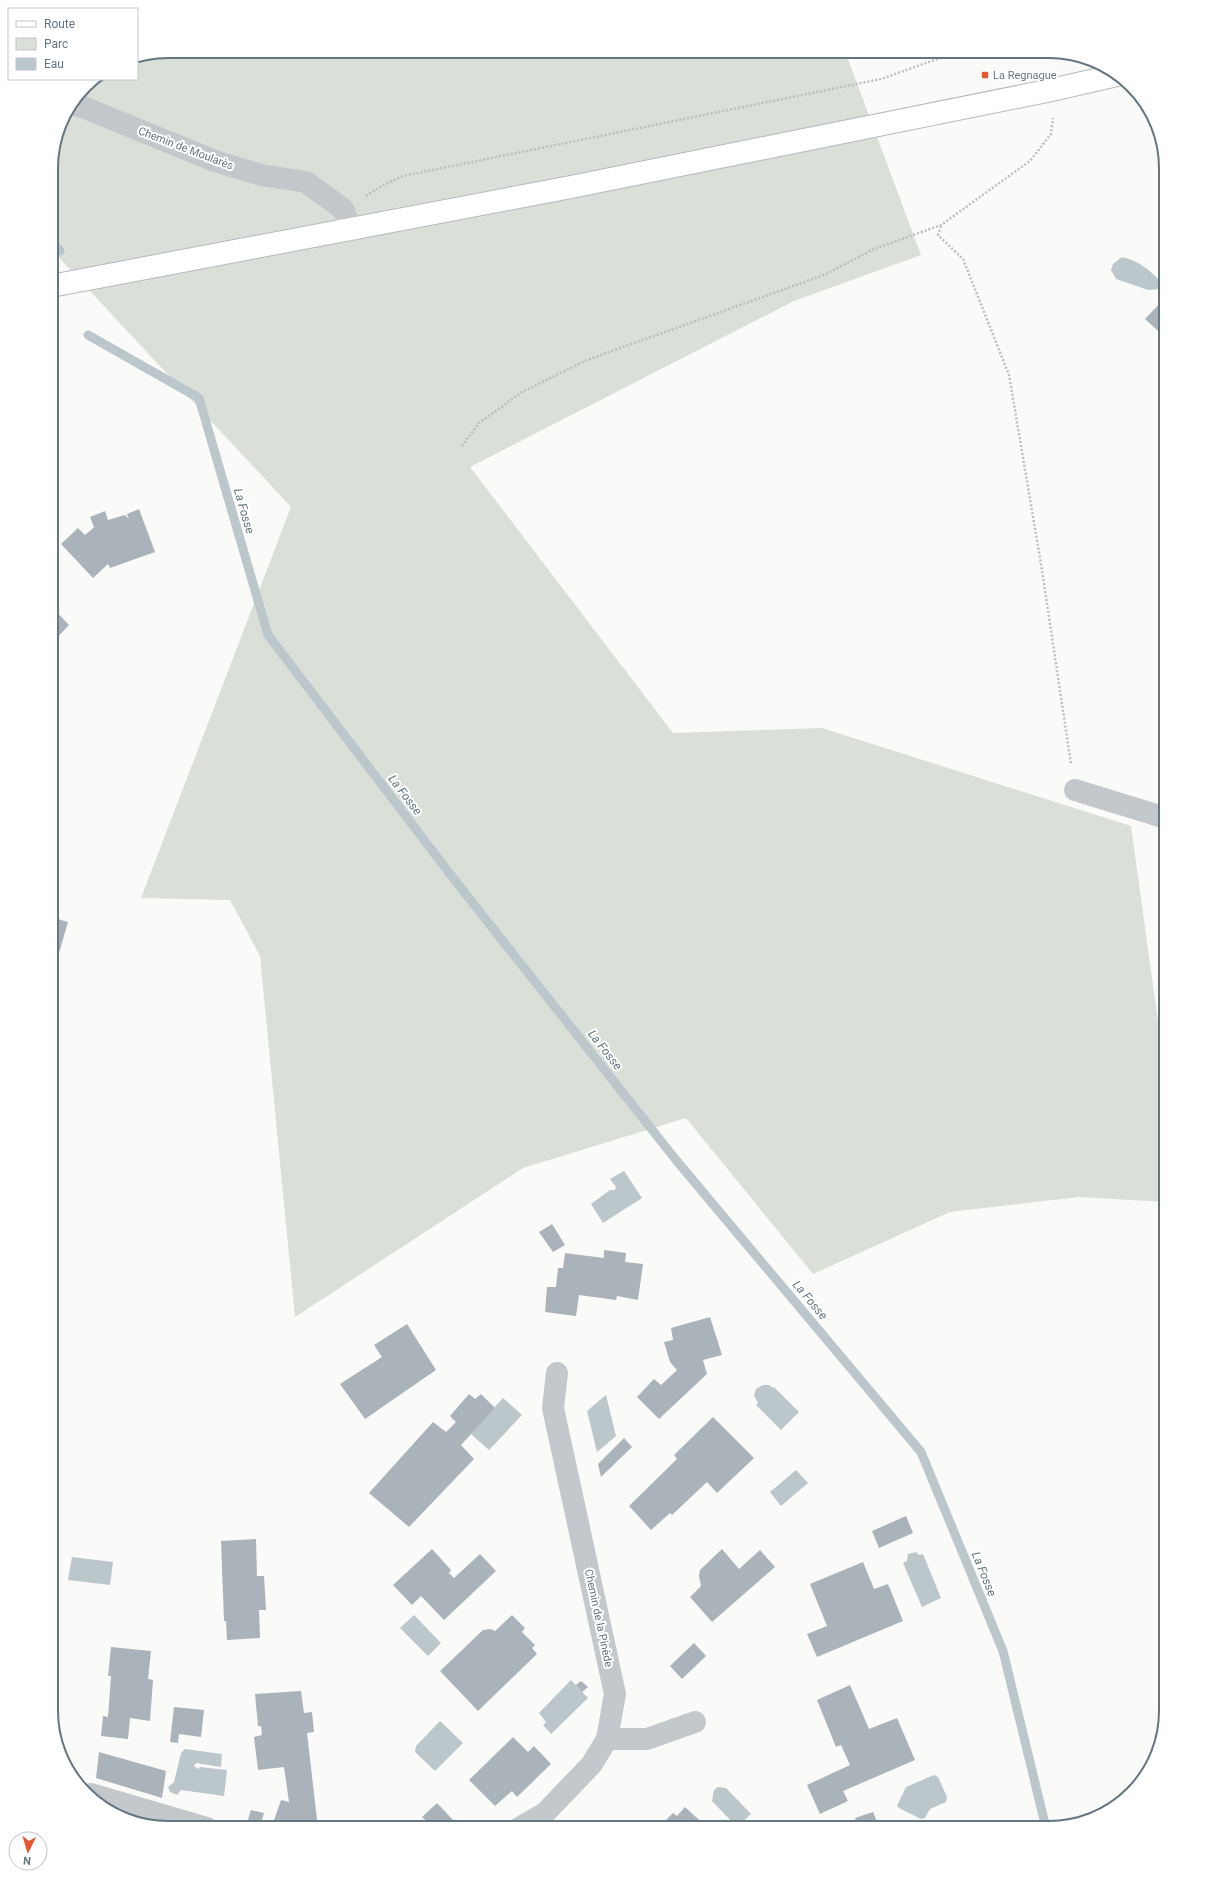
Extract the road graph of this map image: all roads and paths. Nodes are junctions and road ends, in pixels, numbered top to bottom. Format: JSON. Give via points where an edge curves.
{"nodes":[{"id":1,"x":940,"y":58,"type":"edge"},
{"id":2,"x":1110,"y":77,"type":"edge"},
{"id":3,"x":1047,"y":91,"type":"junction"},
{"id":4,"x":78,"y":106,"type":"edge"},
{"id":5,"x":343,"y":209,"type":"junction"},
{"id":6,"x":941,"y":225,"type":"junction"},
{"id":7,"x":352,"y":230,"type":"junction"},
{"id":8,"x":58,"y":285,"type":"edge"},
{"id":9,"x":462,"y":446,"type":"dead end"},
{"id":10,"x":1075,"y":790,"type":"joint"},
{"id":11,"x":1159,"y":816,"type":"edge"},
{"id":12,"x":558,"y":1373,"type":"dead end"},
{"id":13,"x":695,"y":1722,"type":"dead end"},
{"id":14,"x":606,"y":1739,"type":"junction"},
{"id":15,"x":99,"y":1796,"type":"edge"},
{"id":16,"x":183,"y":1821,"type":"edge"},
{"id":17,"x":531,"y":1821,"type":"edge"}],
"edges":[{"from":1,"to":5,"type":"path","via":[[881,79],[403,176]]},
{"from":2,"to":3,"type":"street"},
{"from":3,"to":6,"type":"path","via":[[1054,111],[1050,134],[1034,156]]},
{"from":3,"to":7,"type":"street"},
{"from":4,"to":5,"type":"street","name":"Chemin de Moularès","via":[[215,161],[261,175],[306,182]]},
{"from":5,"to":7,"type":"street"},
{"from":6,"to":9,"type":"path","via":[[874,250],[824,275],[587,360],[522,392],[479,423]]},
{"from":6,"to":10,"type":"path","via":[[938,235],[963,259],[1009,375]]},
{"from":7,"to":8,"type":"street"},
{"from":10,"to":11,"type":"street"},
{"from":12,"to":14,"type":"street","name":"Chemin de la Pinède","via":[[553,1408],[615,1694]]},
{"from":13,"to":14,"type":"street","via":[[647,1739]]},
{"from":14,"to":17,"type":"street","name":"Chemin de la Pinède","via":[[592,1764],[545,1813]]},
{"from":15,"to":16,"type":"street"}]}
